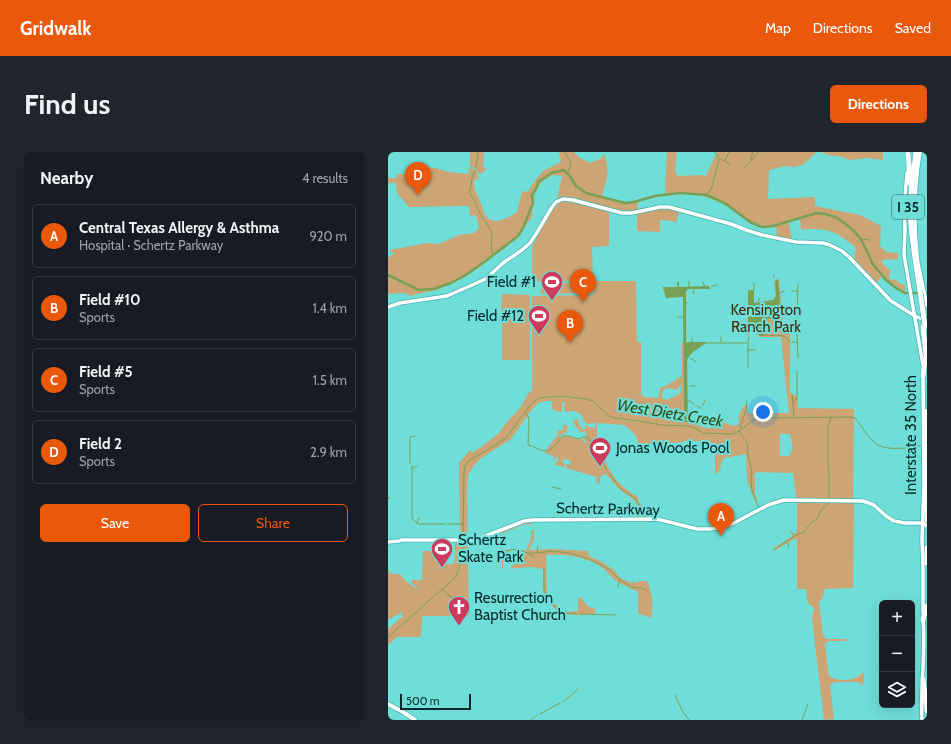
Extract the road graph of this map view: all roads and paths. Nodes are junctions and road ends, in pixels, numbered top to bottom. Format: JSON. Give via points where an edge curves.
{"nodes":[{"id":1,"x":920,"y":152,"type":"edge"},
{"id":2,"x":912,"y":153,"type":"edge"},
{"id":3,"x":917,"y":170,"type":"junction"},
{"id":4,"x":910,"y":211,"type":"junction"},
{"id":5,"x":915,"y":261,"type":"junction"},
{"id":6,"x":927,"y":304,"type":"edge"},
{"id":7,"x":388,"y":307,"type":"edge"},
{"id":8,"x":913,"y":308,"type":"junction"},
{"id":9,"x":908,"y":312,"type":"junction"},
{"id":10,"x":915,"y":316,"type":"junction"},
{"id":11,"x":925,"y":324,"type":"edge"},
{"id":12,"x":917,"y":329,"type":"junction"},
{"id":13,"x":926,"y":341,"type":"edge"},
{"id":14,"x":927,"y":364,"type":"edge"},
{"id":15,"x":923,"y":376,"type":"junction"},
{"id":16,"x":927,"y":411,"type":"edge"},
{"id":17,"x":924,"y":446,"type":"junction"},
{"id":18,"x":927,"y":481,"type":"edge"},
{"id":19,"x":923,"y":524,"type":"edge"},
{"id":20,"x":388,"y":542,"type":"edge"},
{"id":21,"x":927,"y":548,"type":"edge"},
{"id":22,"x":927,"y":563,"type":"edge"},
{"id":23,"x":927,"y":606,"type":"edge"},
{"id":24,"x":924,"y":620,"type":"junction"},
{"id":25,"x":922,"y":679,"type":"junction"},
{"id":26,"x":388,"y":704,"type":"edge"},
{"id":27,"x":927,"y":711,"type":"edge"},
{"id":28,"x":415,"y":720,"type":"edge"},
{"id":29,"x":923,"y":720,"type":"edge"}],
"edges":[{"from":1,"to":3,"type":"main road"},
{"from":2,"to":4,"type":"highway","number":"I 35"},
{"from":2,"to":5,"type":"highway","number":"I 35","via":[[909,164],[908,218]]},
{"from":2,"to":8,"type":"main road","name":"Interstate 35 North","via":[[904,208],[904,255]]},
{"from":3,"to":4,"type":"highway"},
{"from":3,"to":6,"type":"main road","via":[[914,220],[918,263]]},
{"from":4,"to":5,"type":"highway","number":"I 35"},
{"from":5,"to":11,"type":"highway","number":"I 35","bridge":true},
{"from":7,"to":9,"type":"main road","via":[[447,296],[481,282],[530,243],[552,206],[566,199],[622,213],[669,207],[758,234],[796,242],[830,244],[846,254],[891,301]]},
{"from":8,"to":9,"type":"main road","via":[[912,312]]},
{"from":8,"to":10,"type":"main road","name":"Interstate 35 North"},
{"from":9,"to":10,"type":"main road"},
{"from":10,"to":11,"type":"main road"},
{"from":10,"to":12,"type":"main road","name":"Interstate 35 North"},
{"from":11,"to":12,"type":"main road","via":[[919,323]]},
{"from":11,"to":13,"type":"highway","number":"I 35"},
{"from":12,"to":15,"type":"main road","name":"Interstate 35 North"},
{"from":13,"to":14,"type":"highway","number":"I 35"},
{"from":13,"to":15,"type":"highway"},
{"from":15,"to":17,"type":"main road","name":"Interstate 35 North"},
{"from":16,"to":18,"type":"highway"},
{"from":17,"to":18,"type":"highway"},
{"from":17,"to":19,"type":"main road","name":"Interstate 35 North"},
{"from":18,"to":19,"type":"highway"},
{"from":19,"to":20,"type":"main road","name":"Schertz Parkway","via":[[893,522],[875,508],[863,503],[789,502],[773,505],[734,525],[714,530],[696,530],[652,521],[532,522],[519,524],[475,541]]},
{"from":19,"to":24,"type":"main road","name":"Interstate 35 North"},
{"from":21,"to":22,"type":"highway"},
{"from":23,"to":24,"type":"highway"},
{"from":24,"to":25,"type":"main road","name":"Interstate 35 North"},
{"from":25,"to":27,"type":"highway"},
{"from":25,"to":29,"type":"main road","name":"Interstate 35 North"},
{"from":26,"to":28,"type":"main road"}]}
